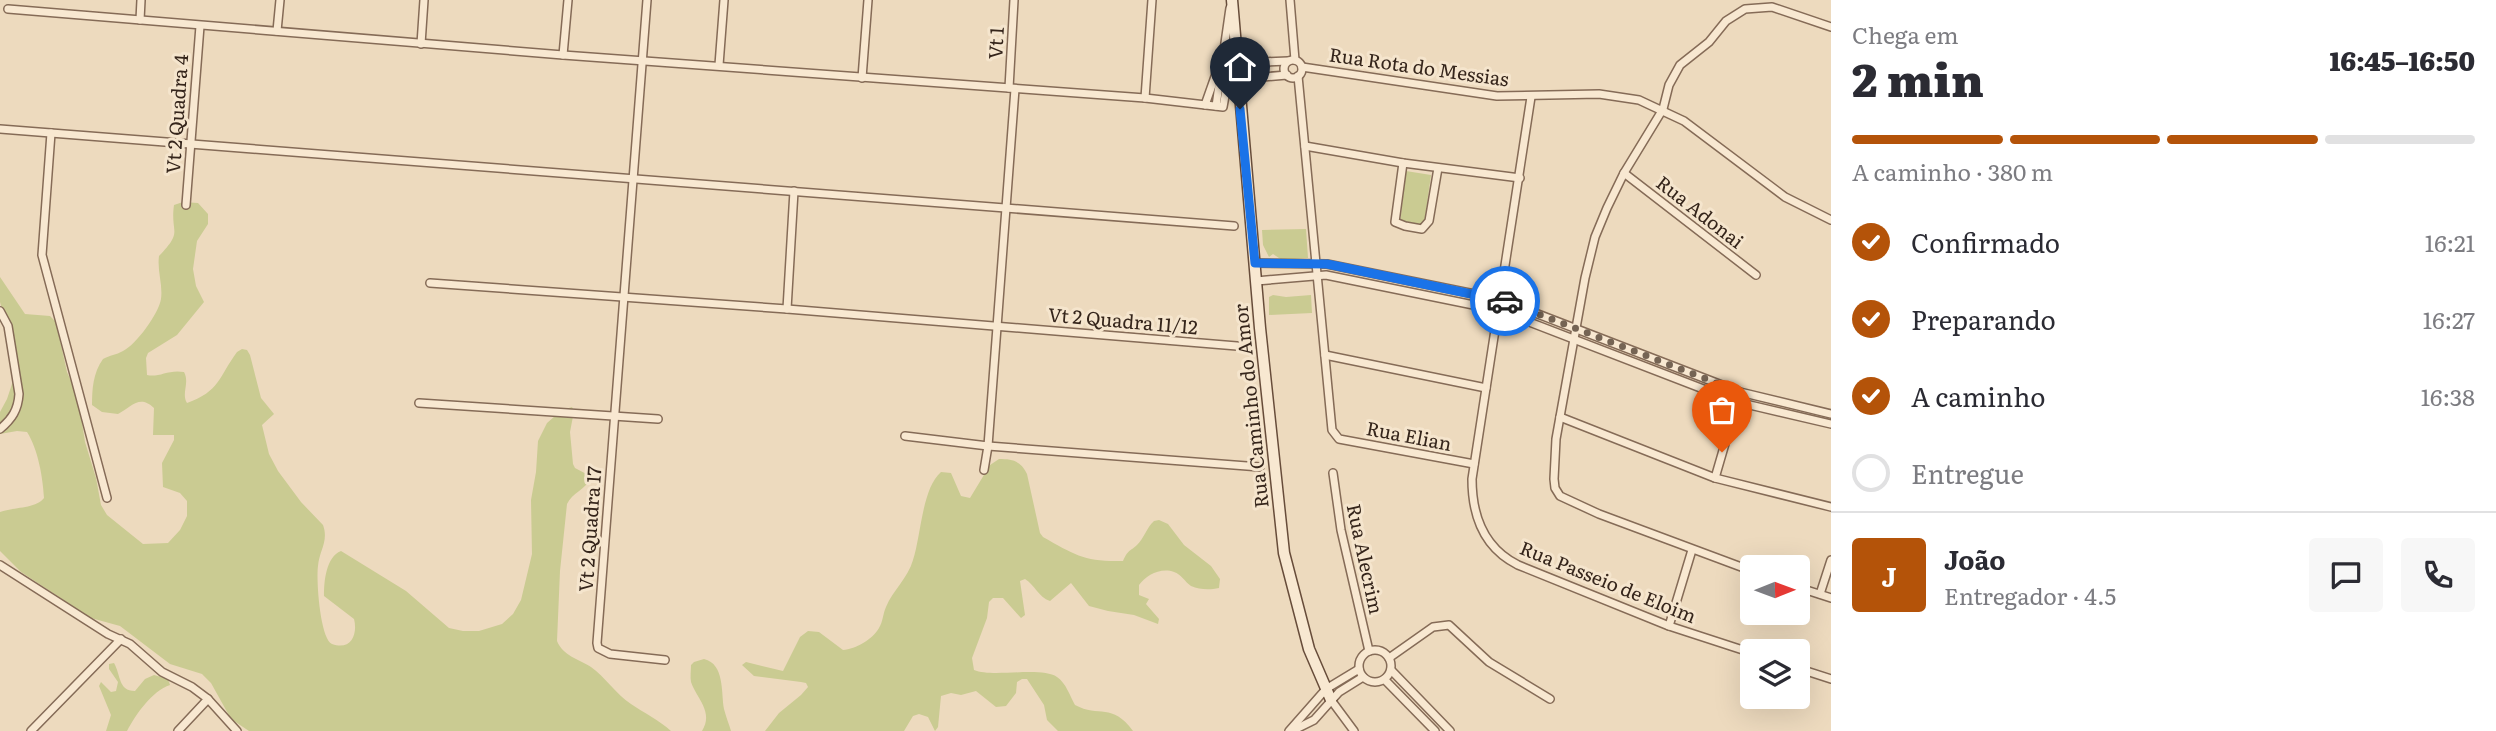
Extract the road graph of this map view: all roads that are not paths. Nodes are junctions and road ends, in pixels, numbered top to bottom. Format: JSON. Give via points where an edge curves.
{"nodes":[{"id":1,"x":141,"y":0,"type":"edge"},
{"id":2,"x":280,"y":0,"type":"edge"},
{"id":3,"x":424,"y":0,"type":"edge"},
{"id":4,"x":568,"y":0,"type":"edge"},
{"id":5,"x":648,"y":0,"type":"edge"},
{"id":6,"x":724,"y":0,"type":"edge"},
{"id":7,"x":867,"y":0,"type":"edge"},
{"id":8,"x":1014,"y":0,"type":"edge"},
{"id":9,"x":1152,"y":0,"type":"edge"},
{"id":10,"x":1231,"y":0,"type":"edge"},
{"id":11,"x":1290,"y":0,"type":"edge"},
{"id":12,"x":8,"y":9,"type":"dead end"},
{"id":13,"x":140,"y":20,"type":"junction"},
{"id":14,"x":200,"y":26,"type":"junction"},
{"id":15,"x":1831,"y":27,"type":"edge"},
{"id":16,"x":1234,"y":29,"type":"junction"},
{"id":17,"x":277,"y":31,"type":"junction"},
{"id":18,"x":421,"y":44,"type":"junction"},
{"id":19,"x":1224,"y":46,"type":"junction"},
{"id":20,"x":563,"y":55,"type":"junction"},
{"id":21,"x":643,"y":60,"type":"junction"},
{"id":22,"x":1292,"y":61,"type":"junction"},
{"id":23,"x":1237,"y":62,"type":"junction"},
{"id":24,"x":719,"y":65,"type":"junction"},
{"id":25,"x":1302,"y":67,"type":"junction"},
{"id":26,"x":1287,"y":75,"type":"junction"},
{"id":27,"x":1298,"y":76,"type":"junction"},
{"id":28,"x":862,"y":78,"type":"junction"},
{"id":29,"x":1238,"y":79,"type":"junction"},
{"id":30,"x":1012,"y":89,"type":"junction"},
{"id":31,"x":1531,"y":97,"type":"junction"},
{"id":32,"x":1145,"y":98,"type":"junction"},
{"id":33,"x":1205,"y":104,"type":"junction"},
{"id":34,"x":1220,"y":106,"type":"junction"},
{"id":35,"x":1663,"y":109,"type":"junction"},
{"id":36,"x":0,"y":129,"type":"edge"},
{"id":37,"x":51,"y":133,"type":"junction"},
{"id":38,"x":190,"y":144,"type":"junction"},
{"id":39,"x":1305,"y":146,"type":"junction"},
{"id":40,"x":1402,"y":163,"type":"junction"},
{"id":41,"x":1438,"y":168,"type":"junction"},
{"id":42,"x":1624,"y":173,"type":"junction"},
{"id":43,"x":1520,"y":178,"type":"junction"},
{"id":44,"x":634,"y":179,"type":"junction"},
{"id":45,"x":794,"y":191,"type":"junction"},
{"id":46,"x":186,"y":205,"type":"dead end"},
{"id":47,"x":1006,"y":206,"type":"junction"},
{"id":48,"x":1831,"y":220,"type":"edge"},
{"id":49,"x":1234,"y":226,"type":"dead end"},
{"id":50,"x":1315,"y":262,"type":"junction"},
{"id":51,"x":1255,"y":263,"type":"junction"},
{"id":52,"x":1274,"y":263,"type":"junction"},
{"id":53,"x":1756,"y":275,"type":"dead end"},
{"id":54,"x":1317,"y":276,"type":"junction"},
{"id":55,"x":1276,"y":279,"type":"junction"},
{"id":56,"x":1256,"y":281,"type":"junction"},
{"id":57,"x":430,"y":284,"type":"dead end"},
{"id":58,"x":623,"y":297,"type":"junction"},
{"id":59,"x":1499,"y":299,"type":"junction"},
{"id":60,"x":787,"y":309,"type":"junction"},
{"id":61,"x":1498,"y":310,"type":"junction"},
{"id":62,"x":0,"y":311,"type":"edge"},
{"id":63,"x":995,"y":326,"type":"junction"},
{"id":64,"x":8,"y":327,"type":"junction"},
{"id":65,"x":1576,"y":327,"type":"junction"},
{"id":66,"x":0,"y":333,"type":"edge"},
{"id":67,"x":1573,"y":339,"type":"junction"},
{"id":68,"x":1249,"y":346,"type":"dead end"},
{"id":69,"x":1325,"y":355,"type":"junction"},
{"id":70,"x":1486,"y":388,"type":"junction"},
{"id":71,"x":1740,"y":392,"type":"junction"},
{"id":72,"x":1737,"y":402,"type":"junction"},
{"id":73,"x":419,"y":403,"type":"dead end"},
{"id":74,"x":1831,"y":414,"type":"edge"},
{"id":75,"x":614,"y":416,"type":"junction"},
{"id":76,"x":1560,"y":417,"type":"junction"},
{"id":77,"x":658,"y":419,"type":"dead end"},
{"id":78,"x":1831,"y":424,"type":"edge"},
{"id":79,"x":0,"y":429,"type":"edge"},
{"id":80,"x":905,"y":436,"type":"dead end"},
{"id":81,"x":988,"y":446,"type":"junction"},
{"id":82,"x":1474,"y":464,"type":"junction"},
{"id":83,"x":1260,"y":467,"type":"dead end"},
{"id":84,"x":984,"y":470,"type":"dead end"},
{"id":85,"x":1333,"y":473,"type":"dead end"},
{"id":86,"x":1715,"y":478,"type":"junction"},
{"id":87,"x":107,"y":498,"type":"dead end"},
{"id":88,"x":1831,"y":507,"type":"edge"},
{"id":89,"x":1692,"y":550,"type":"junction"},
{"id":90,"x":1831,"y":560,"type":"edge"},
{"id":91,"x":0,"y":565,"type":"edge"},
{"id":92,"x":1740,"y":567,"type":"edge"},
{"id":93,"x":1810,"y":591,"type":"edge"},
{"id":94,"x":1820,"y":594,"type":"junction"},
{"id":95,"x":1831,"y":598,"type":"edge"},
{"id":96,"x":1669,"y":626,"type":"junction"},
{"id":97,"x":121,"y":639,"type":"junction"},
{"id":98,"x":1740,"y":649,"type":"edge"},
{"id":99,"x":1369,"y":651,"type":"junction"},
{"id":100,"x":1389,"y":657,"type":"junction"},
{"id":101,"x":664,"y":660,"type":"dead end"},
{"id":102,"x":1391,"y":670,"type":"junction"},
{"id":103,"x":1810,"y":672,"type":"edge"},
{"id":104,"x":1361,"y":673,"type":"junction"},
{"id":105,"x":1831,"y":679,"type":"edge"},
{"id":106,"x":1385,"y":680,"type":"junction"},
{"id":107,"x":1326,"y":689,"type":"junction"},
{"id":108,"x":208,"y":699,"type":"junction"},
{"id":109,"x":1550,"y":699,"type":"dead end"},
{"id":110,"x":1331,"y":700,"type":"junction"},
{"id":111,"x":1343,"y":718,"type":"junction"},
{"id":112,"x":1290,"y":730,"type":"edge"},
{"id":113,"x":31,"y":731,"type":"edge"},
{"id":114,"x":178,"y":731,"type":"edge"},
{"id":115,"x":237,"y":731,"type":"edge"},
{"id":116,"x":1354,"y":731,"type":"edge"},
{"id":117,"x":1360,"y":731,"type":"edge"},
{"id":118,"x":1435,"y":731,"type":"edge"},
{"id":119,"x":1450,"y":731,"type":"edge"}],
"edges":[{"from":1,"to":13,"type":"street"},
{"from":2,"to":17,"type":"street"},
{"from":3,"to":18,"type":"street"},
{"from":4,"to":20,"type":"street"},
{"from":5,"to":21,"type":"street","name":"Vt 2 Quadra 17"},
{"from":6,"to":24,"type":"street"},
{"from":7,"to":28,"type":"street"},
{"from":8,"to":30,"type":"street","name":"Vt 1"},
{"from":9,"to":32,"type":"street"},
{"from":10,"to":16,"type":"street","name":"Rua Caminho do Amor"},
{"from":10,"to":19,"type":"street"},
{"from":11,"to":22,"type":"street"},
{"from":12,"to":13,"type":"street"},
{"from":13,"to":14,"type":"street"},
{"from":14,"to":17,"type":"street"},
{"from":14,"to":38,"type":"street","name":"Vt 2 Quadra 4"},
{"from":15,"to":35,"type":"street","via":[[1772,7],[1737,13],[1680,65]]},
{"from":16,"to":23,"type":"street","name":"Rua Caminho do Amor"},
{"from":16,"to":34,"type":"street","via":[[1232,65]]},
{"from":17,"to":18,"type":"street"},
{"from":18,"to":20,"type":"street"},
{"from":19,"to":33,"type":"street"},
{"from":19,"to":34,"type":"street"},
{"from":20,"to":21,"type":"street"},
{"from":21,"to":24,"type":"street"},
{"from":21,"to":44,"type":"street","name":"Vt 2 Quadra 17"},
{"from":22,"to":23,"type":"street"},
{"from":22,"to":25,"type":"street"},
{"from":22,"to":26,"type":"street","via":[[1284,68]]},
{"from":23,"to":29,"type":"street","name":"Rua Caminho do Amor"},
{"from":24,"to":28,"type":"street"},
{"from":25,"to":27,"type":"street"},
{"from":25,"to":31,"type":"street","name":"Rua Rota do Messias"},
{"from":26,"to":27,"type":"street"},
{"from":26,"to":29,"type":"street"},
{"from":27,"to":39,"type":"street"},
{"from":28,"to":30,"type":"street"},
{"from":29,"to":51,"type":"street","name":"Rua Caminho do Amor"},
{"from":30,"to":32,"type":"street"},
{"from":30,"to":47,"type":"street","name":"Vt 1"},
{"from":31,"to":35,"type":"street","name":"Rua Rota do Messias","via":[[1599,93]]},
{"from":31,"to":43,"type":"street","name":"Rua Passeio de Eloim"},
{"from":32,"to":33,"type":"street"},
{"from":33,"to":34,"type":"street"},
{"from":35,"to":42,"type":"street"},
{"from":35,"to":48,"type":"street","name":"Rua Rota do Messias","via":[[1785,197]]},
{"from":36,"to":37,"type":"street"},
{"from":37,"to":38,"type":"street"},
{"from":37,"to":87,"type":"street","via":[[42,255]]},
{"from":38,"to":44,"type":"street"},
{"from":38,"to":46,"type":"street","name":"Vt 2 Quadra 4"},
{"from":39,"to":40,"type":"street"},
{"from":39,"to":50,"type":"street"},
{"from":40,"to":41,"type":"street"},
{"from":40,"to":41,"type":"street","via":[[1395,218],[1397,224],[1413,228],[1424,228],[1429,220]]},
{"from":41,"to":43,"type":"street"},
{"from":42,"to":53,"type":"street","name":"Rua Adonai"},
{"from":42,"to":65,"type":"street","via":[[1595,237]]},
{"from":43,"to":59,"type":"street","name":"Rua Passeio de Eloim"},
{"from":44,"to":45,"type":"street"},
{"from":44,"to":58,"type":"street","name":"Vt 2 Quadra 17"},
{"from":45,"to":47,"type":"street"},
{"from":45,"to":60,"type":"street"},
{"from":47,"to":49,"type":"street"},
{"from":47,"to":63,"type":"street","name":"Vt 1"},
{"from":50,"to":52,"type":"street"},
{"from":50,"to":54,"type":"street"},
{"from":50,"to":59,"type":"street"},
{"from":51,"to":52,"type":"street"},
{"from":51,"to":56,"type":"street","name":"Rua Caminho do Amor"},
{"from":52,"to":55,"type":"street"},
{"from":54,"to":55,"type":"street"},
{"from":54,"to":61,"type":"street"},
{"from":54,"to":69,"type":"street"},
{"from":55,"to":56,"type":"street"},
{"from":56,"to":107,"type":"street","name":"Rua Caminho do Amor","via":[[1284,552],[1310,649]]},
{"from":57,"to":58,"type":"street","name":"Vt 2 Quadra 11/12"},
{"from":58,"to":60,"type":"street","name":"Vt 2 Quadra 11/12"},
{"from":58,"to":75,"type":"street","name":"Vt 2 Quadra 17"},
{"from":59,"to":61,"type":"street","name":"Rua Passeio de Eloim"},
{"from":59,"to":65,"type":"street"},
{"from":60,"to":63,"type":"street","name":"Vt 2 Quadra 11/12"},
{"from":61,"to":67,"type":"street"},
{"from":61,"to":70,"type":"street","name":"Rua Passeio de Eloim"},
{"from":62,"to":64,"type":"street"},
{"from":63,"to":68,"type":"street","name":"Vt 2 Quadra 11/12"},
{"from":63,"to":81,"type":"street","name":"Vt 1"},
{"from":64,"to":66,"type":"street"},
{"from":64,"to":79,"type":"street","via":[[18,405]]},
{"from":65,"to":67,"type":"street"},
{"from":65,"to":71,"type":"street"},
{"from":67,"to":72,"type":"street"},
{"from":67,"to":76,"type":"street"},
{"from":69,"to":70,"type":"street"},
{"from":69,"to":82,"type":"street","name":"Rua Elian","via":[[1330,418],[1339,439]]},
{"from":70,"to":82,"type":"street","name":"Rua Passeio de Eloim"},
{"from":71,"to":72,"type":"street"},
{"from":71,"to":74,"type":"street"},
{"from":72,"to":78,"type":"street"},
{"from":72,"to":86,"type":"street"},
{"from":73,"to":75,"type":"street"},
{"from":75,"to":77,"type":"street"},
{"from":75,"to":101,"type":"street","name":"Vt 2 Quadra 17","via":[[598,648],[610,654]]},
{"from":76,"to":86,"type":"street"},
{"from":76,"to":89,"type":"street","via":[[1553,470],[1560,496]]},
{"from":80,"to":81,"type":"street"},
{"from":81,"to":83,"type":"street"},
{"from":81,"to":84,"type":"street","name":"Vt 1"},
{"from":82,"to":96,"type":"street","name":"Rua Passeio de Eloim","via":[[1476,515],[1498,552],[1518,565]]},
{"from":85,"to":99,"type":"street","name":"Rua Alecrim","via":[[1340,530]]},
{"from":86,"to":88,"type":"street"},
{"from":89,"to":92,"type":"street"},
{"from":89,"to":96,"type":"street"},
{"from":90,"to":94,"type":"street"},
{"from":91,"to":97,"type":"street"},
{"from":93,"to":94,"type":"street"},
{"from":94,"to":95,"type":"street"},
{"from":96,"to":98,"type":"street","name":"Rua Passeio de Eloim"},
{"from":97,"to":108,"type":"street","via":[[162,672]]},
{"from":97,"to":113,"type":"street"},
{"from":99,"to":100,"type":"street"},
{"from":99,"to":104,"type":"street","via":[[1363,655]]},
{"from":100,"to":102,"type":"street"},
{"from":100,"to":109,"type":"street","via":[[1433,627],[1449,625],[1489,662]]},
{"from":102,"to":106,"type":"street"},
{"from":102,"to":119,"type":"street"},
{"from":103,"to":105,"type":"street"},
{"from":104,"to":106,"type":"street","via":[[1375,683]]},
{"from":104,"to":107,"type":"street"},
{"from":104,"to":110,"type":"street"},
{"from":106,"to":118,"type":"street"},
{"from":107,"to":110,"type":"street","name":"Rua Caminho do Amor"},
{"from":107,"to":112,"type":"street"},
{"from":108,"to":114,"type":"street"},
{"from":108,"to":115,"type":"street"},
{"from":110,"to":111,"type":"street","name":"Rua Caminho do Amor"},
{"from":110,"to":112,"type":"street","via":[[1316,719]]},
{"from":111,"to":116,"type":"street"},
{"from":111,"to":117,"type":"street"}]}
